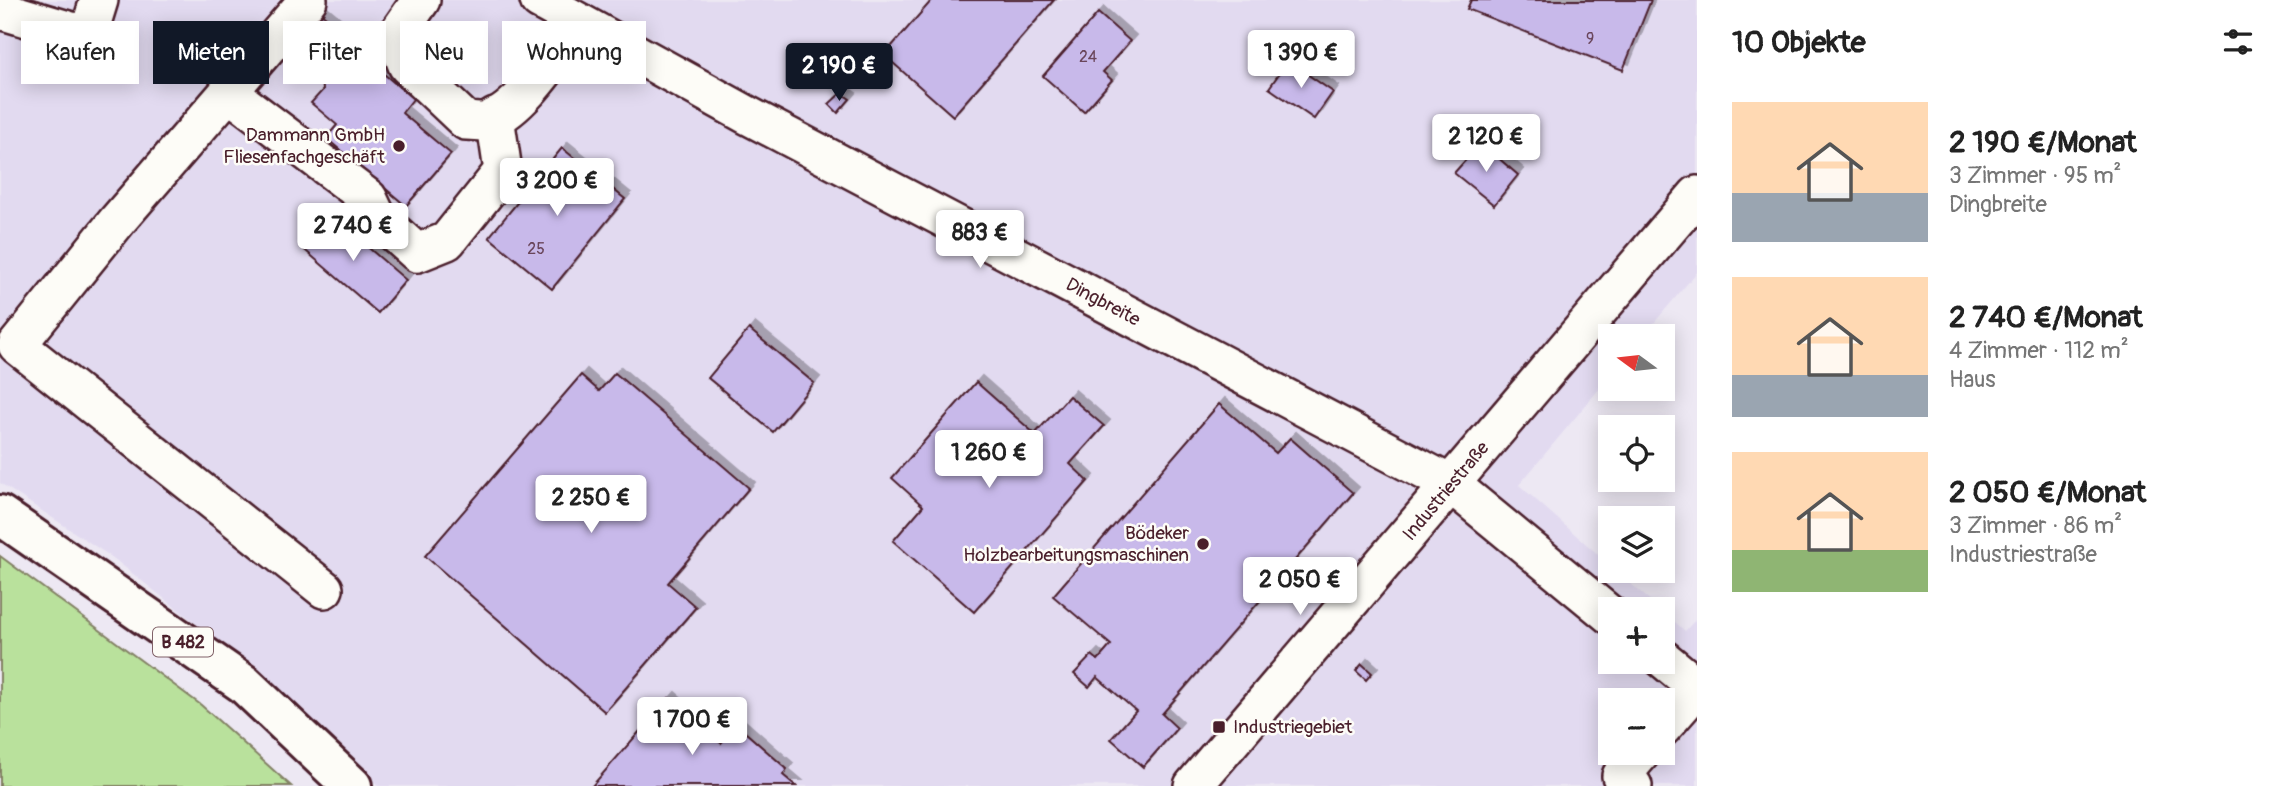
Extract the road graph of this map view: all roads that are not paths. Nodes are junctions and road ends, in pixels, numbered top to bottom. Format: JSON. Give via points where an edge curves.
{"nodes":[{"id":1,"x":99,"y":0,"type":"edge"},
{"id":2,"x":308,"y":0,"type":"edge"},
{"id":3,"x":421,"y":0,"type":"edge"},
{"id":4,"x":538,"y":0,"type":"edge"},
{"id":5,"x":0,"y":10,"type":"edge"},
{"id":6,"x":576,"y":21,"type":"edge"},
{"id":7,"x":646,"y":59,"type":"edge"},
{"id":8,"x":532,"y":84,"type":"edge"},
{"id":9,"x":228,"y":92,"type":"junction"},
{"id":10,"x":495,"y":117,"type":"junction"},
{"id":11,"x":1697,"y":195,"type":"edge"},
{"id":12,"x":1452,"y":485,"type":"junction"},
{"id":13,"x":0,"y":515,"type":"edge"},
{"id":14,"x":324,"y":589,"type":"dead end"},
{"id":15,"x":1598,"y":605,"type":"edge"},
{"id":16,"x":1675,"y":669,"type":"edge"},
{"id":17,"x":1697,"y":687,"type":"edge"},
{"id":18,"x":1675,"y":713,"type":"edge"},
{"id":19,"x":1631,"y":765,"type":"edge"},
{"id":20,"x":352,"y":786,"type":"edge"},
{"id":21,"x":1193,"y":786,"type":"edge"},
{"id":22,"x":1633,"y":786,"type":"edge"}],
"edges":[{"from":1,"to":5,"type":"street","via":[[88,36]]},
{"from":2,"to":9,"type":"street"},
{"from":3,"to":10,"type":"street","via":[[396,36],[407,65],[466,121],[487,122]]},
{"from":4,"to":6,"type":"street","name":"Dingbreite"},
{"from":7,"to":12,"type":"street","name":"Dingbreite"},
{"from":8,"to":10,"type":"street"},
{"from":9,"to":10,"type":"street","via":[[368,198],[377,217],[417,253],[447,241],[503,171]]},
{"from":9,"to":14,"type":"street","via":[[17,345]]},
{"from":11,"to":12,"type":"street","name":"Industriestraße"},
{"from":12,"to":15,"type":"street","name":"Dingbreite"},
{"from":12,"to":21,"type":"street","name":"Industriestraße"},
{"from":13,"to":20,"type":"main road","number":"B 482","via":[[244,684]]},
{"from":16,"to":17,"type":"street"},
{"from":17,"to":18,"type":"street"},
{"from":19,"to":22,"type":"street","via":[[1621,776]]}]}
